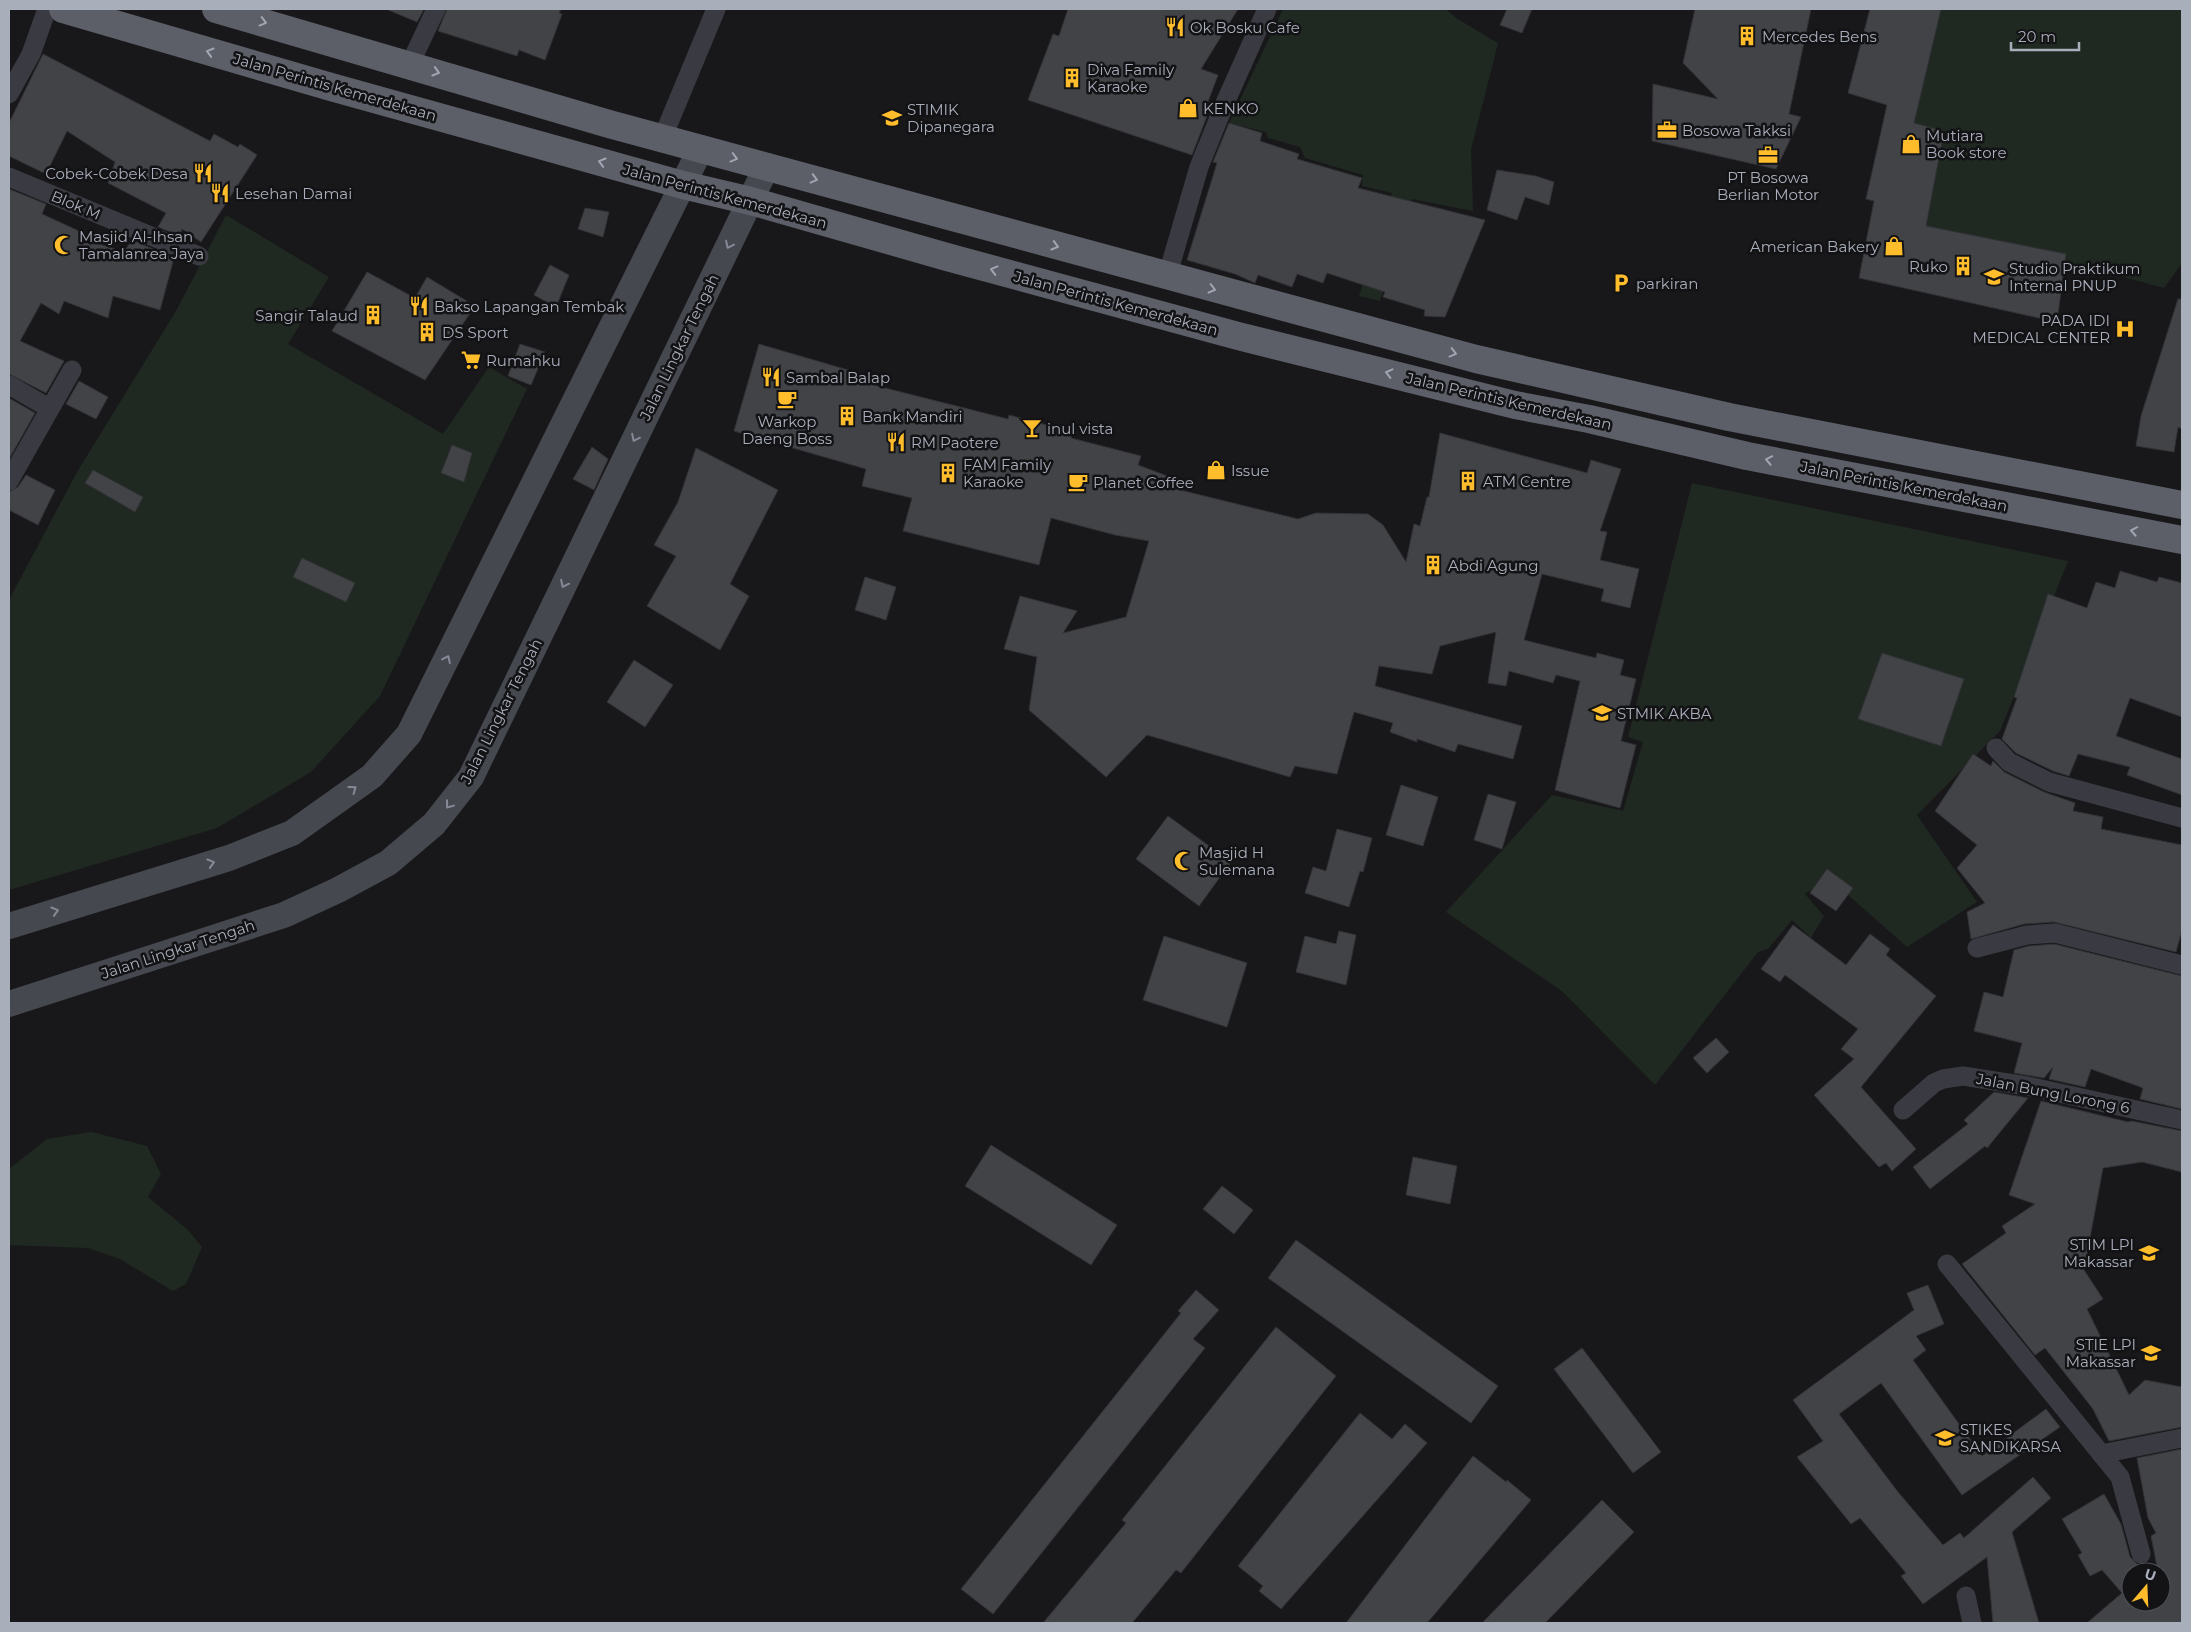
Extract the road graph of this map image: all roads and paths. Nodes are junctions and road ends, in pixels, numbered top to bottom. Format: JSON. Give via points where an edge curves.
{"nodes":[{"id":1,"x":47,"y":9,"type":"edge"},
{"id":2,"x":63,"y":9,"type":"edge"},
{"id":3,"x":216,"y":9,"type":"edge"},
{"id":4,"x":436,"y":9,"type":"edge"},
{"id":5,"x":716,"y":9,"type":"edge"},
{"id":6,"x":1267,"y":9,"type":"edge"},
{"id":7,"x":410,"y":64,"type":"junction"},
{"id":8,"x":9,"y":94,"type":"edge"},
{"id":9,"x":662,"y":138,"type":"junction"},
{"id":10,"x":701,"y":148,"type":"junction"},
{"id":11,"x":767,"y":166,"type":"junction"},
{"id":12,"x":9,"y":177,"type":"edge"},
{"id":13,"x":682,"y":185,"type":"junction"},
{"id":14,"x":750,"y":201,"type":"junction"},
{"id":15,"x":199,"y":256,"type":"dead end"},
{"id":16,"x":1168,"y":277,"type":"junction"},
{"id":17,"x":72,"y":370,"type":"dead end"},
{"id":18,"x":9,"y":385,"type":"edge"},
{"id":19,"x":49,"y":408,"type":"junction"},
{"id":20,"x":10,"y":475,"type":"edge"},
{"id":21,"x":2182,"y":504,"type":"edge"},
{"id":22,"x":2182,"y":540,"type":"edge"},
{"id":23,"x":1996,"y":748,"type":"dead end"},
{"id":24,"x":2182,"y":818,"type":"edge"},
{"id":25,"x":9,"y":926,"type":"edge"},
{"id":26,"x":1977,"y":948,"type":"dead end"},
{"id":27,"x":2182,"y":965,"type":"edge"},
{"id":28,"x":9,"y":1004,"type":"edge"},
{"id":29,"x":1903,"y":1110,"type":"dead end"},
{"id":30,"x":2182,"y":1120,"type":"edge"},
{"id":31,"x":1947,"y":1264,"type":"dead end"},
{"id":32,"x":2182,"y":1438,"type":"edge"},
{"id":33,"x":2101,"y":1454,"type":"junction"},
{"id":34,"x":2141,"y":1554,"type":"dead end"},
{"id":35,"x":1966,"y":1596,"type":"dead end"},
{"id":36,"x":1972,"y":1623,"type":"edge"}],
"edges":[{"from":1,"to":8,"type":"street","via":[[31,54]]},
{"from":13,"to":2,"type":"highway","name":"Jalan Perintis Kemerdekaan","one_way":true,"via":[[331,88]]},
{"from":3,"to":7,"type":"highway","one_way":true},
{"from":4,"to":7,"type":"street"},
{"from":5,"to":9,"type":"street"},
{"from":6,"to":16,"type":"street","via":[[1199,167]]},
{"from":7,"to":9,"type":"highway","one_way":true},
{"from":9,"to":10,"type":"highway"},
{"from":10,"to":11,"type":"highway","one_way":true},
{"from":10,"to":13,"type":"main road"},
{"from":11,"to":14,"type":"main road","name":"Jalan Lingkar Tengah"},
{"from":11,"to":16,"type":"highway","one_way":true},
{"from":12,"to":15,"type":"street","name":"Blok M"},
{"from":13,"to":14,"type":"highway","name":"Jalan Perintis Kemerdekaan"},
{"from":25,"to":13,"type":"main road","one_way":true,"via":[[229,858],[292,833],[372,776],[409,734]]},
{"from":22,"to":14,"type":"highway","name":"Jalan Perintis Kemerdekaan","one_way":true,"via":[[1747,456],[1515,405],[1238,336]]},
{"from":14,"to":28,"type":"main road","name":"Jalan Lingkar Tengah","one_way":true,"via":[[471,776],[434,824],[388,863],[284,915]]},
{"from":16,"to":21,"type":"highway","one_way":true,"via":[[1476,359],[1729,417]]},
{"from":17,"to":19,"type":"street"},
{"from":18,"to":19,"type":"street"},
{"from":19,"to":20,"type":"street"},
{"from":23,"to":24,"type":"street","via":[[2010,762],[2049,782]]},
{"from":26,"to":27,"type":"street","via":[[2027,934],[2055,933]]},
{"from":29,"to":30,"type":"street","name":"Jalan Bung Lorong 6","via":[[1934,1083],[1963,1076],[2027,1086]]},
{"from":31,"to":33,"type":"street"},
{"from":32,"to":33,"type":"street"},
{"from":33,"to":34,"type":"street","via":[[2120,1477]]},
{"from":35,"to":36,"type":"street"}]}
